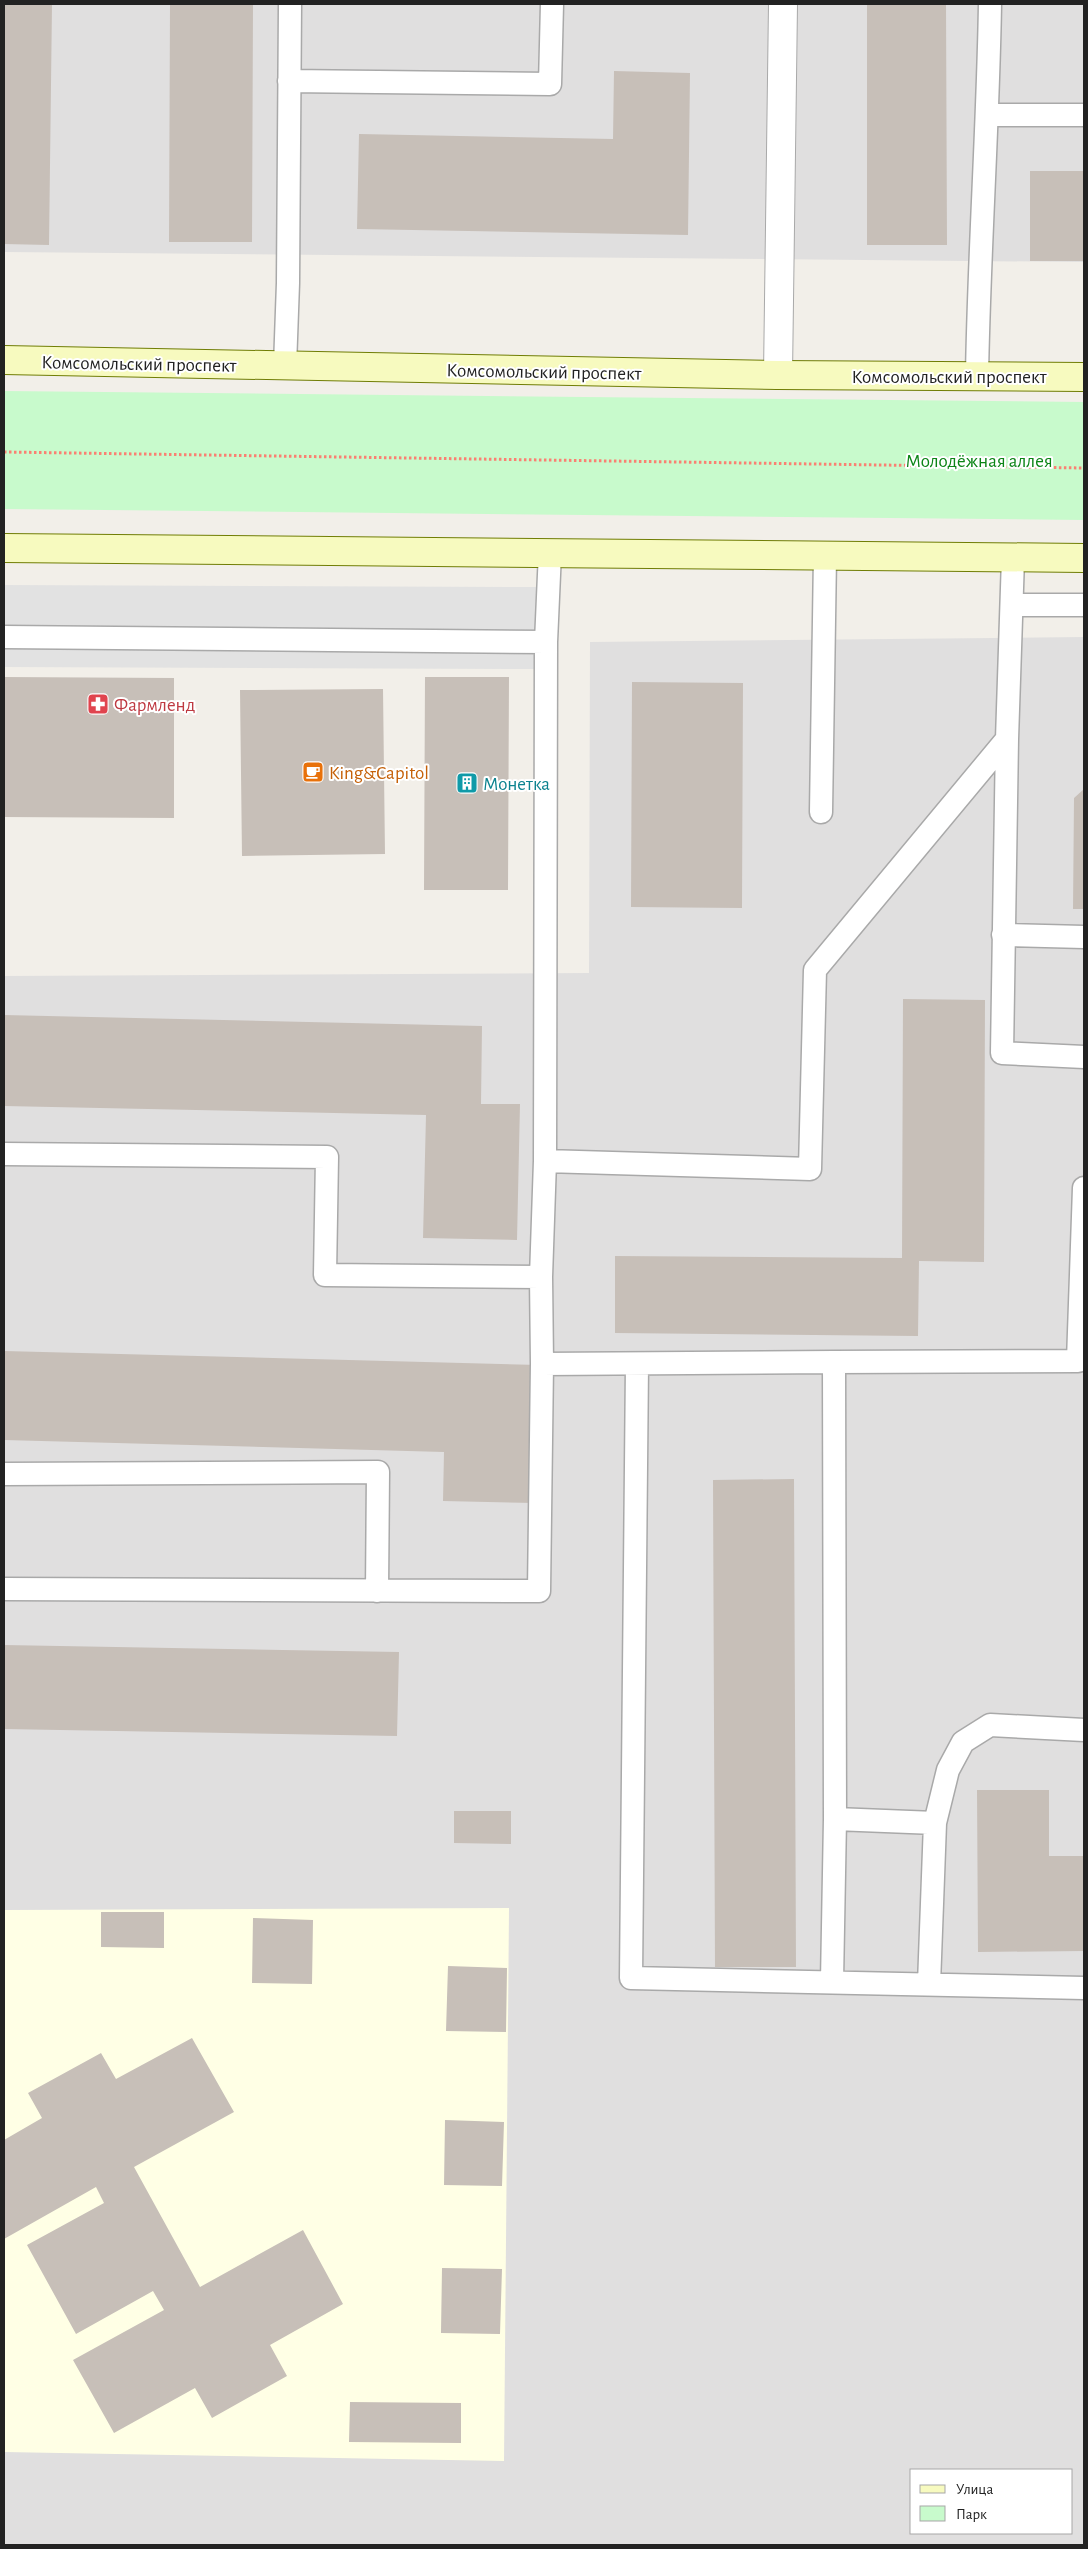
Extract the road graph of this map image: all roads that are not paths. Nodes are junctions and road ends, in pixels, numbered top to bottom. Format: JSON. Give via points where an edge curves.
{"nodes":[{"id":1,"x":290,"y":4,"type":"edge"},
{"id":2,"x":552,"y":4,"type":"edge"},
{"id":3,"x":783,"y":4,"type":"edge"},
{"id":4,"x":990,"y":4,"type":"edge"},
{"id":5,"x":290,"y":81,"type":"junction"},
{"id":6,"x":988,"y":115,"type":"junction"},
{"id":7,"x":1084,"y":115,"type":"edge"},
{"id":8,"x":4,"y":360,"type":"edge"},
{"id":9,"x":285,"y":366,"type":"junction"},
{"id":10,"x":778,"y":375,"type":"junction"},
{"id":11,"x":977,"y":376,"type":"junction"},
{"id":12,"x":1084,"y":377,"type":"edge"},
{"id":13,"x":4,"y":548,"type":"edge"},
{"id":14,"x":550,"y":552,"type":"junction"},
{"id":15,"x":825,"y":556,"type":"junction"},
{"id":16,"x":1013,"y":558,"type":"junction"},
{"id":17,"x":1084,"y":558,"type":"edge"},
{"id":18,"x":1013,"y":605,"type":"junction"},
{"id":19,"x":1084,"y":605,"type":"edge"},
{"id":20,"x":4,"y":637,"type":"edge"},
{"id":21,"x":546,"y":642,"type":"junction"},
{"id":22,"x":1007,"y":739,"type":"junction"},
{"id":23,"x":821,"y":812,"type":"dead end"},
{"id":24,"x":1003,"y":935,"type":"junction"},
{"id":25,"x":1084,"y":937,"type":"edge"},
{"id":26,"x":1084,"y":1057,"type":"edge"},
{"id":27,"x":4,"y":1154,"type":"edge"},
{"id":28,"x":545,"y":1161,"type":"junction"},
{"id":29,"x":1084,"y":1188,"type":"edge"},
{"id":30,"x":541,"y":1277,"type":"junction"},
{"id":31,"x":834,"y":1362,"type":"junction"},
{"id":32,"x":1081,"y":1362,"type":"edge"},
{"id":33,"x":542,"y":1364,"type":"junction"},
{"id":34,"x":637,"y":1364,"type":"junction"},
{"id":35,"x":4,"y":1474,"type":"edge"},
{"id":36,"x":4,"y":1588,"type":"edge"},
{"id":37,"x":377,"y":1591,"type":"junction"},
{"id":38,"x":1084,"y":1730,"type":"edge"},
{"id":39,"x":835,"y":1819,"type":"junction"},
{"id":40,"x":936,"y":1823,"type":"junction"},
{"id":41,"x":832,"y":1981,"type":"junction"},
{"id":42,"x":930,"y":1984,"type":"junction"},
{"id":43,"x":1084,"y":1988,"type":"edge"}],
"edges":[{"from":1,"to":5,"type":"lane"},
{"from":2,"to":5,"type":"lane","via":[[550,84]]},
{"from":3,"to":10,"type":"street"},
{"from":4,"to":6,"type":"lane"},
{"from":5,"to":9,"type":"lane"},
{"from":6,"to":7,"type":"lane"},
{"from":6,"to":11,"type":"lane"},
{"from":8,"to":9,"type":"main road","name":"Комсомольский проспект"},
{"from":9,"to":10,"type":"main road","name":"Комсомольский проспект"},
{"from":10,"to":11,"type":"main road","name":"Комсомольский проспект"},
{"from":11,"to":12,"type":"main road","name":"Комсомольский проспект"},
{"from":13,"to":14,"type":"main road"},
{"from":14,"to":15,"type":"main road"},
{"from":14,"to":21,"type":"lane"},
{"from":15,"to":16,"type":"main road"},
{"from":15,"to":23,"type":"lane"},
{"from":16,"to":17,"type":"main road"},
{"from":16,"to":18,"type":"lane"},
{"from":18,"to":19,"type":"lane"},
{"from":18,"to":22,"type":"lane"},
{"from":20,"to":21,"type":"lane"},
{"from":21,"to":28,"type":"lane"},
{"from":22,"to":24,"type":"lane"},
{"from":22,"to":28,"type":"lane","via":[[815,970],[810,1169]]},
{"from":24,"to":25,"type":"lane"},
{"from":24,"to":26,"type":"lane","via":[[1002,1053]]},
{"from":27,"to":30,"type":"lane","via":[[327,1157],[326,1275]]},
{"from":28,"to":30,"type":"lane"},
{"from":29,"to":32,"type":"lane"},
{"from":30,"to":33,"type":"lane"},
{"from":31,"to":32,"type":"lane"},
{"from":31,"to":34,"type":"lane"},
{"from":31,"to":39,"type":"lane"},
{"from":33,"to":34,"type":"lane"},
{"from":33,"to":37,"type":"lane","via":[[539,1591]]},
{"from":34,"to":41,"type":"lane","via":[[630,1978]]},
{"from":35,"to":37,"type":"lane","via":[[378,1472]]},
{"from":36,"to":37,"type":"lane"},
{"from":38,"to":40,"type":"lane","via":[[990,1725],[964,1742],[948,1770]]},
{"from":39,"to":40,"type":"lane"},
{"from":39,"to":41,"type":"lane"},
{"from":40,"to":42,"type":"lane"},
{"from":41,"to":42,"type":"lane"},
{"from":42,"to":43,"type":"lane"}]}
